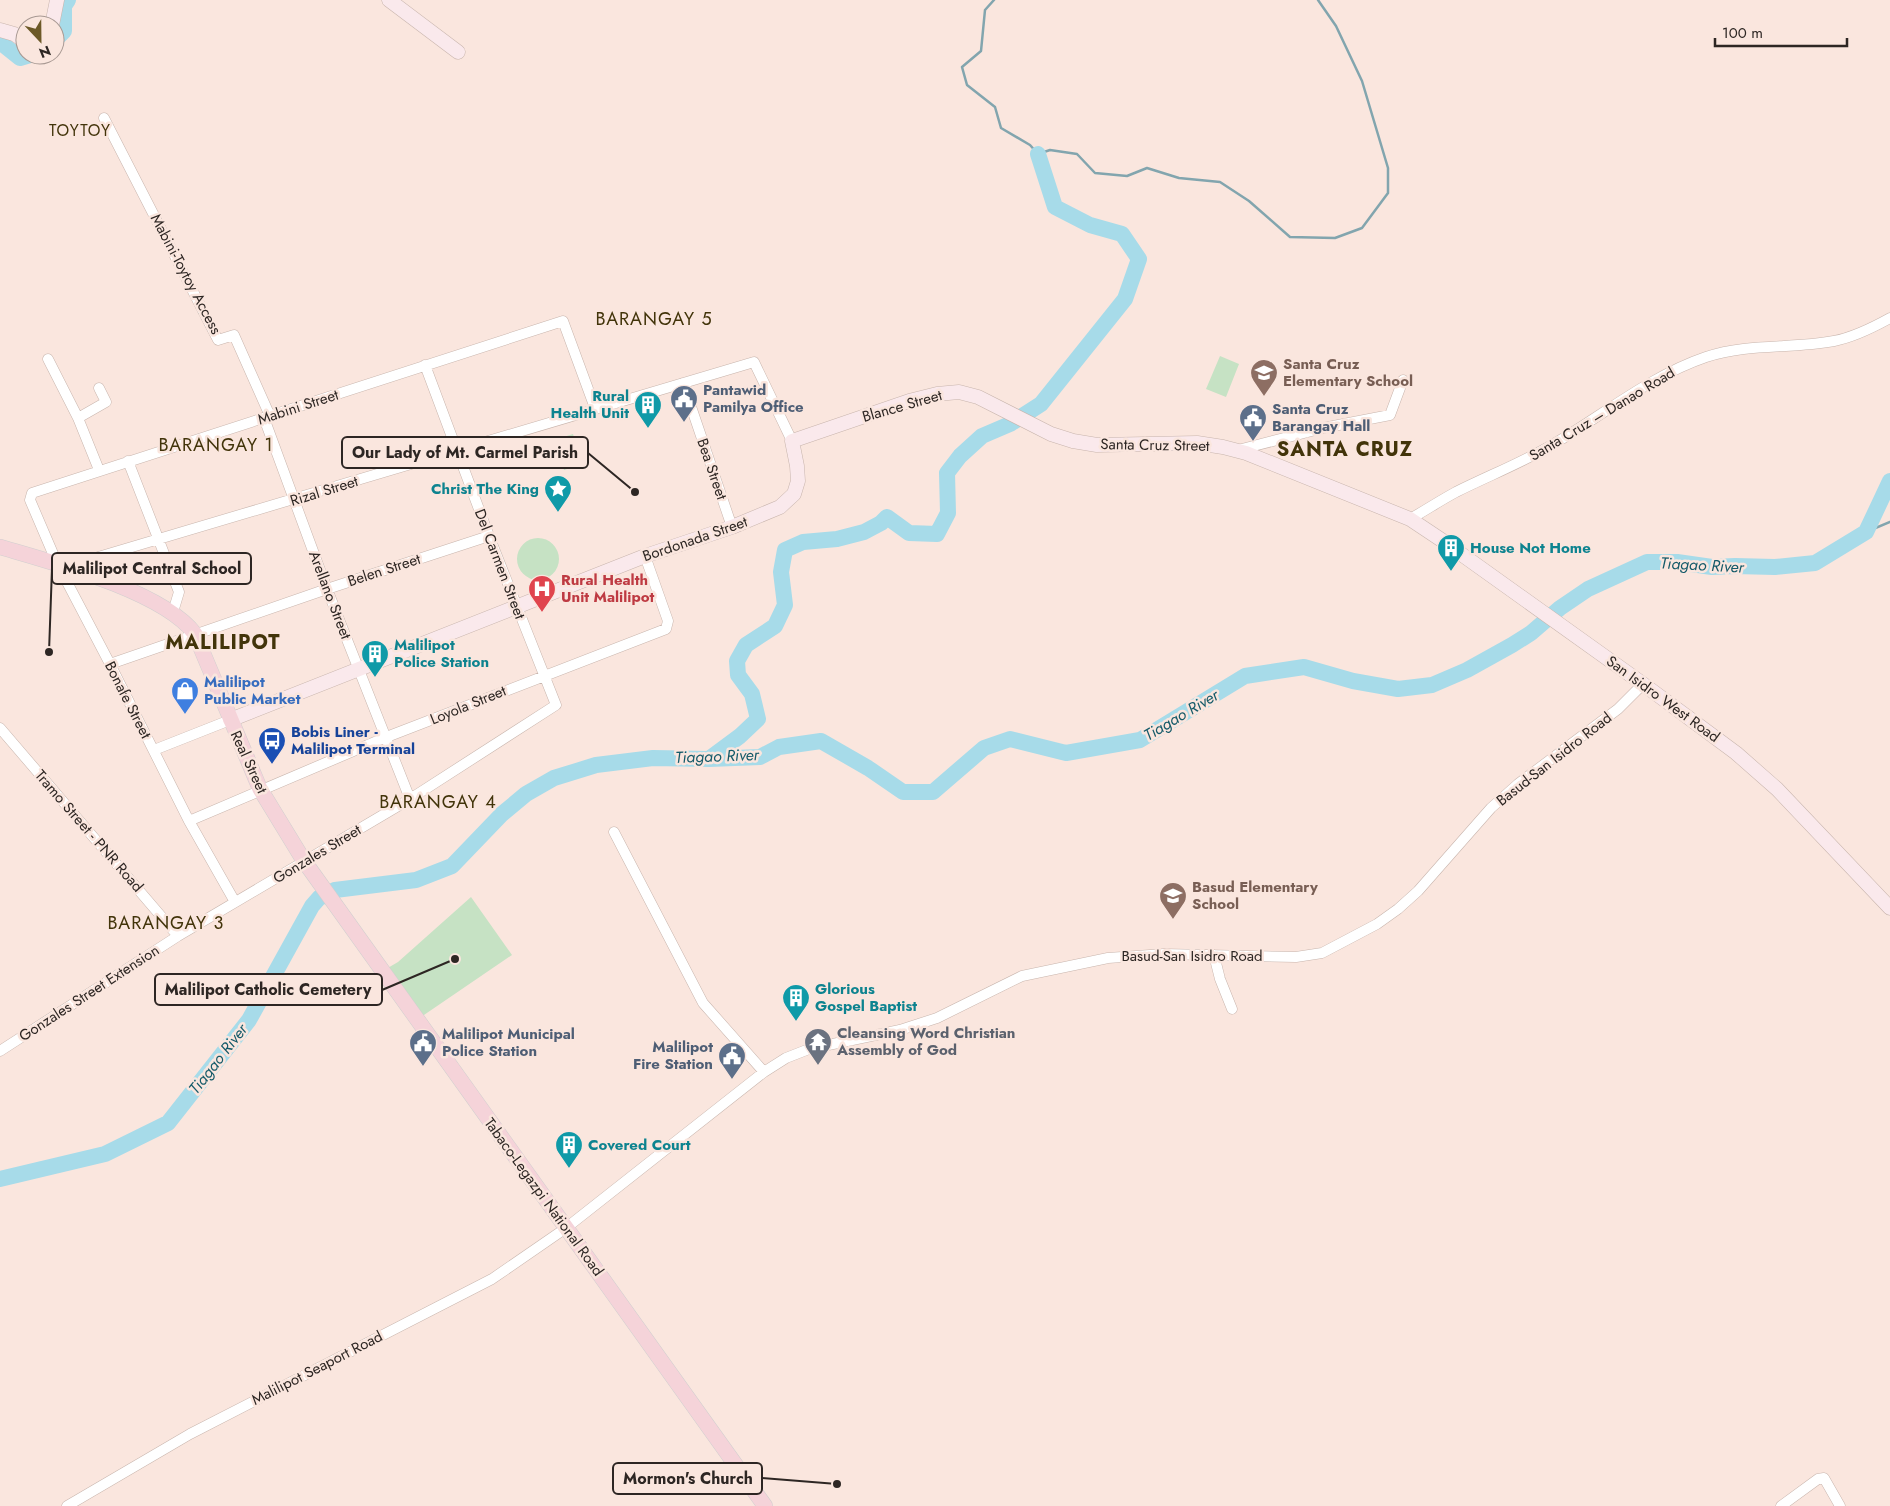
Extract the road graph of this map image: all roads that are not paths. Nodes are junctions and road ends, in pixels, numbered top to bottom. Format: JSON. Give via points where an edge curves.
{"nodes":[{"id":1,"x":57,"y":0,"type":"edge"},
{"id":2,"x":388,"y":0,"type":"edge"},
{"id":3,"x":54,"y":15,"type":"edge"},
{"id":4,"x":0,"y":30,"type":"edge"},
{"id":5,"x":15,"y":35,"type":"edge"},
{"id":6,"x":458,"y":52,"type":"dead end"},
{"id":7,"x":104,"y":118,"type":"dead end"},
{"id":8,"x":1890,"y":318,"type":"edge"},
{"id":9,"x":48,"y":359,"type":"dead end"},
{"id":10,"x":425,"y":365,"type":"junction"},
{"id":11,"x":1403,"y":380,"type":"dead end"},
{"id":12,"x":684,"y":383,"type":"junction"},
{"id":13,"x":98,"y":388,"type":"dead end"},
{"id":14,"x":594,"y":408,"type":"junction"},
{"id":15,"x":1012,"y":413,"type":"joint"},
{"id":16,"x":267,"y":417,"type":"junction"},
{"id":17,"x":78,"y":418,"type":"junction"},
{"id":18,"x":792,"y":441,"type":"junction"},
{"id":19,"x":1237,"y":450,"type":"junction"},
{"id":20,"x":456,"y":451,"type":"junction"},
{"id":21,"x":128,"y":461,"type":"junction"},
{"id":22,"x":99,"y":470,"type":"junction"},
{"id":23,"x":32,"y":493,"type":"joint"},
{"id":24,"x":295,"y":500,"type":"junction"},
{"id":25,"x":1410,"y":519,"type":"junction"},
{"id":26,"x":732,"y":526,"type":"junction"},
{"id":27,"x":489,"y":536,"type":"junction"},
{"id":28,"x":159,"y":540,"type":"junction"},
{"id":29,"x":0,"y":547,"type":"edge"},
{"id":30,"x":645,"y":556,"type":"junction"},
{"id":31,"x":62,"y":565,"type":"junction"},
{"id":32,"x":327,"y":588,"type":"junction"},
{"id":33,"x":516,"y":606,"type":"junction"},
{"id":34,"x":173,"y":612,"type":"junction"},
{"id":35,"x":195,"y":634,"type":"junction"},
{"id":36,"x":110,"y":664,"type":"junction"},
{"id":37,"x":358,"y":668,"type":"junction"},
{"id":38,"x":544,"y":675,"type":"junction"},
{"id":39,"x":1643,"y":684,"type":"junction"},
{"id":40,"x":556,"y":705,"type":"joint"},
{"id":41,"x":230,"y":720,"type":"junction"},
{"id":42,"x":0,"y":728,"type":"edge"},
{"id":43,"x":384,"y":738,"type":"junction"},
{"id":44,"x":154,"y":750,"type":"junction"},
{"id":45,"x":260,"y":789,"type":"junction"},
{"id":46,"x":410,"y":799,"type":"junction"},
{"id":47,"x":189,"y":820,"type":"junction"},
{"id":48,"x":614,"y":832,"type":"dead end"},
{"id":49,"x":304,"y":861,"type":"junction"},
{"id":50,"x":322,"y":888,"type":"joint"},
{"id":51,"x":235,"y":902,"type":"junction"},
{"id":52,"x":1890,"y":908,"type":"edge"},
{"id":53,"x":178,"y":936,"type":"junction"},
{"id":54,"x":1214,"y":955,"type":"junction"},
{"id":55,"x":1232,"y":1010,"type":"dead end"},
{"id":56,"x":0,"y":1051,"type":"edge"},
{"id":57,"x":764,"y":1072,"type":"junction"},
{"id":58,"x":566,"y":1228,"type":"junction"},
{"id":59,"x":67,"y":1506,"type":"edge"},
{"id":60,"x":766,"y":1506,"type":"edge"},
{"id":61,"x":1781,"y":1506,"type":"edge"},
{"id":62,"x":1840,"y":1506,"type":"edge"}],
"edges":[{"from":1,"to":3,"type":"street"},
{"from":2,"to":6,"type":"street"},
{"from":4,"to":5,"type":"street"},
{"from":7,"to":16,"type":"street","name":"Mabini-Toytoy Access","via":[[218,340],[234,334]]},
{"from":8,"to":25,"type":"street","name":"Santa Cruz – Danao Road","via":[[1866,331],[1834,341],[1740,349],[1680,368],[1544,449],[1455,492]]},
{"from":9,"to":17,"type":"street"},
{"from":10,"to":14,"type":"street","name":"Mabini Street","via":[[564,321]]},
{"from":10,"to":16,"type":"street","name":"Mabini Street"},
{"from":10,"to":20,"type":"street","name":"Del Carmen Street"},
{"from":11,"to":19,"type":"street","via":[[1390,415]]},
{"from":12,"to":14,"type":"street","name":"Rizal Street"},
{"from":12,"to":18,"type":"street","name":"Rizal Street","via":[[754,362]]},
{"from":12,"to":26,"type":"street","name":"Bea Street"},
{"from":13,"to":17,"type":"street","via":[[106,402]]},
{"from":14,"to":20,"type":"street","name":"Rizal Street"},
{"from":15,"to":18,"type":"street","name":"Blance Street","via":[[959,392],[937,394]]},
{"from":15,"to":19,"type":"street","name":"Santa Cruz Street","via":[[1051,434],[1097,445],[1197,444]]},
{"from":16,"to":21,"type":"street","name":"Mabini Street"},
{"from":16,"to":24,"type":"street","name":"Arellano Street"},
{"from":17,"to":22,"type":"street"},
{"from":18,"to":26,"type":"street","name":"Bordonada Street","via":[[798,466],[794,494],[780,508]]},
{"from":19,"to":25,"type":"street","name":"Santa Cruz Street"},
{"from":20,"to":24,"type":"street","name":"Rizal Street"},
{"from":20,"to":27,"type":"street","name":"Del Carmen Street"},
{"from":21,"to":22,"type":"street","name":"Mabini Street"},
{"from":21,"to":28,"type":"street"},
{"from":22,"to":23,"type":"street","name":"Mabini Street"},
{"from":23,"to":31,"type":"street","name":"Bonafe Street","via":[[30,500]]},
{"from":24,"to":28,"type":"street","name":"Rizal Street"},
{"from":24,"to":32,"type":"street","name":"Arellano Street"},
{"from":25,"to":39,"type":"street","name":"San Isidro West Road"},
{"from":26,"to":30,"type":"street","name":"Bordonada Street"},
{"from":27,"to":32,"type":"street","name":"Belen Street"},
{"from":27,"to":33,"type":"street","name":"Del Carmen Street"},
{"from":28,"to":31,"type":"street","name":"Rizal Street"},
{"from":28,"to":34,"type":"street","via":[[179,592]]},
{"from":29,"to":31,"type":"main road"},
{"from":30,"to":33,"type":"street","name":"Bordonada Street"},
{"from":30,"to":38,"type":"street","name":"Loyola Street","via":[[668,621],[666,629]]},
{"from":31,"to":34,"type":"main road","name":"Real Street"},
{"from":31,"to":36,"type":"street","name":"Bonafe Street"},
{"from":32,"to":35,"type":"street","name":"Belen Street"},
{"from":32,"to":37,"type":"street","name":"Arellano Street"},
{"from":33,"to":37,"type":"street","name":"Bordonada Street"},
{"from":33,"to":38,"type":"street","name":"Del Carmen Street"},
{"from":34,"to":35,"type":"main road","name":"Real Street"},
{"from":35,"to":36,"type":"street","name":"Belen Street"},
{"from":35,"to":41,"type":"main road","name":"Real Street"},
{"from":36,"to":44,"type":"street","name":"Bonafe Street"},
{"from":37,"to":41,"type":"street","name":"Bordonada Street"},
{"from":37,"to":43,"type":"street","name":"Arellano Street"},
{"from":38,"to":40,"type":"street","name":"Del Carmen Street"},
{"from":38,"to":43,"type":"street","name":"Loyola Street"},
{"from":39,"to":52,"type":"street","name":"San Isidro West Road","via":[[1736,753],[1776,789]]},
{"from":39,"to":54,"type":"street","name":"Basud-San Isidro Road","via":[[1618,709],[1491,808],[1418,891],[1377,924],[1322,953],[1308,956]]},
{"from":40,"to":46,"type":"street","name":"Gonzales Street"},
{"from":41,"to":44,"type":"street"},
{"from":41,"to":45,"type":"main road","name":"Real Street"},
{"from":42,"to":53,"type":"street","name":"Tramo Street - PNR Road"},
{"from":43,"to":45,"type":"street","name":"Loyola Street"},
{"from":43,"to":46,"type":"street","name":"Arellano Street"},
{"from":44,"to":47,"type":"street","name":"Bonafe Street"},
{"from":45,"to":47,"type":"street","name":"Loyola Street"},
{"from":45,"to":49,"type":"main road","name":"Real Street"},
{"from":46,"to":49,"type":"street","name":"Gonzales Street"},
{"from":47,"to":51,"type":"street","name":"Bonafe Street"},
{"from":48,"to":57,"type":"street","via":[[703,1002]]},
{"from":49,"to":50,"type":"main road","name":"Real Street"},
{"from":49,"to":51,"type":"street","name":"Gonzales Street"},
{"from":50,"to":58,"type":"main road","name":"Tabaco-Legazpi National Road"},
{"from":51,"to":53,"type":"street","name":"Gonzales Street"},
{"from":53,"to":56,"type":"street","name":"Gonzales Street Extension"},
{"from":54,"to":55,"type":"street"},
{"from":54,"to":57,"type":"street","name":"Basud-San Isidro Road","via":[[1129,955],[1022,976],[931,1020],[900,1030],[808,1049]]},
{"from":57,"to":58,"type":"street","name":"Basud-San Isidro Road"},
{"from":58,"to":59,"type":"street","name":"Malilipot Seaport Road","via":[[492,1279],[190,1434]]},
{"from":58,"to":60,"type":"main road","name":"Tabaco-Legazpi National Road"},
{"from":61,"to":62,"type":"street","via":[[1824,1478]]}]}
